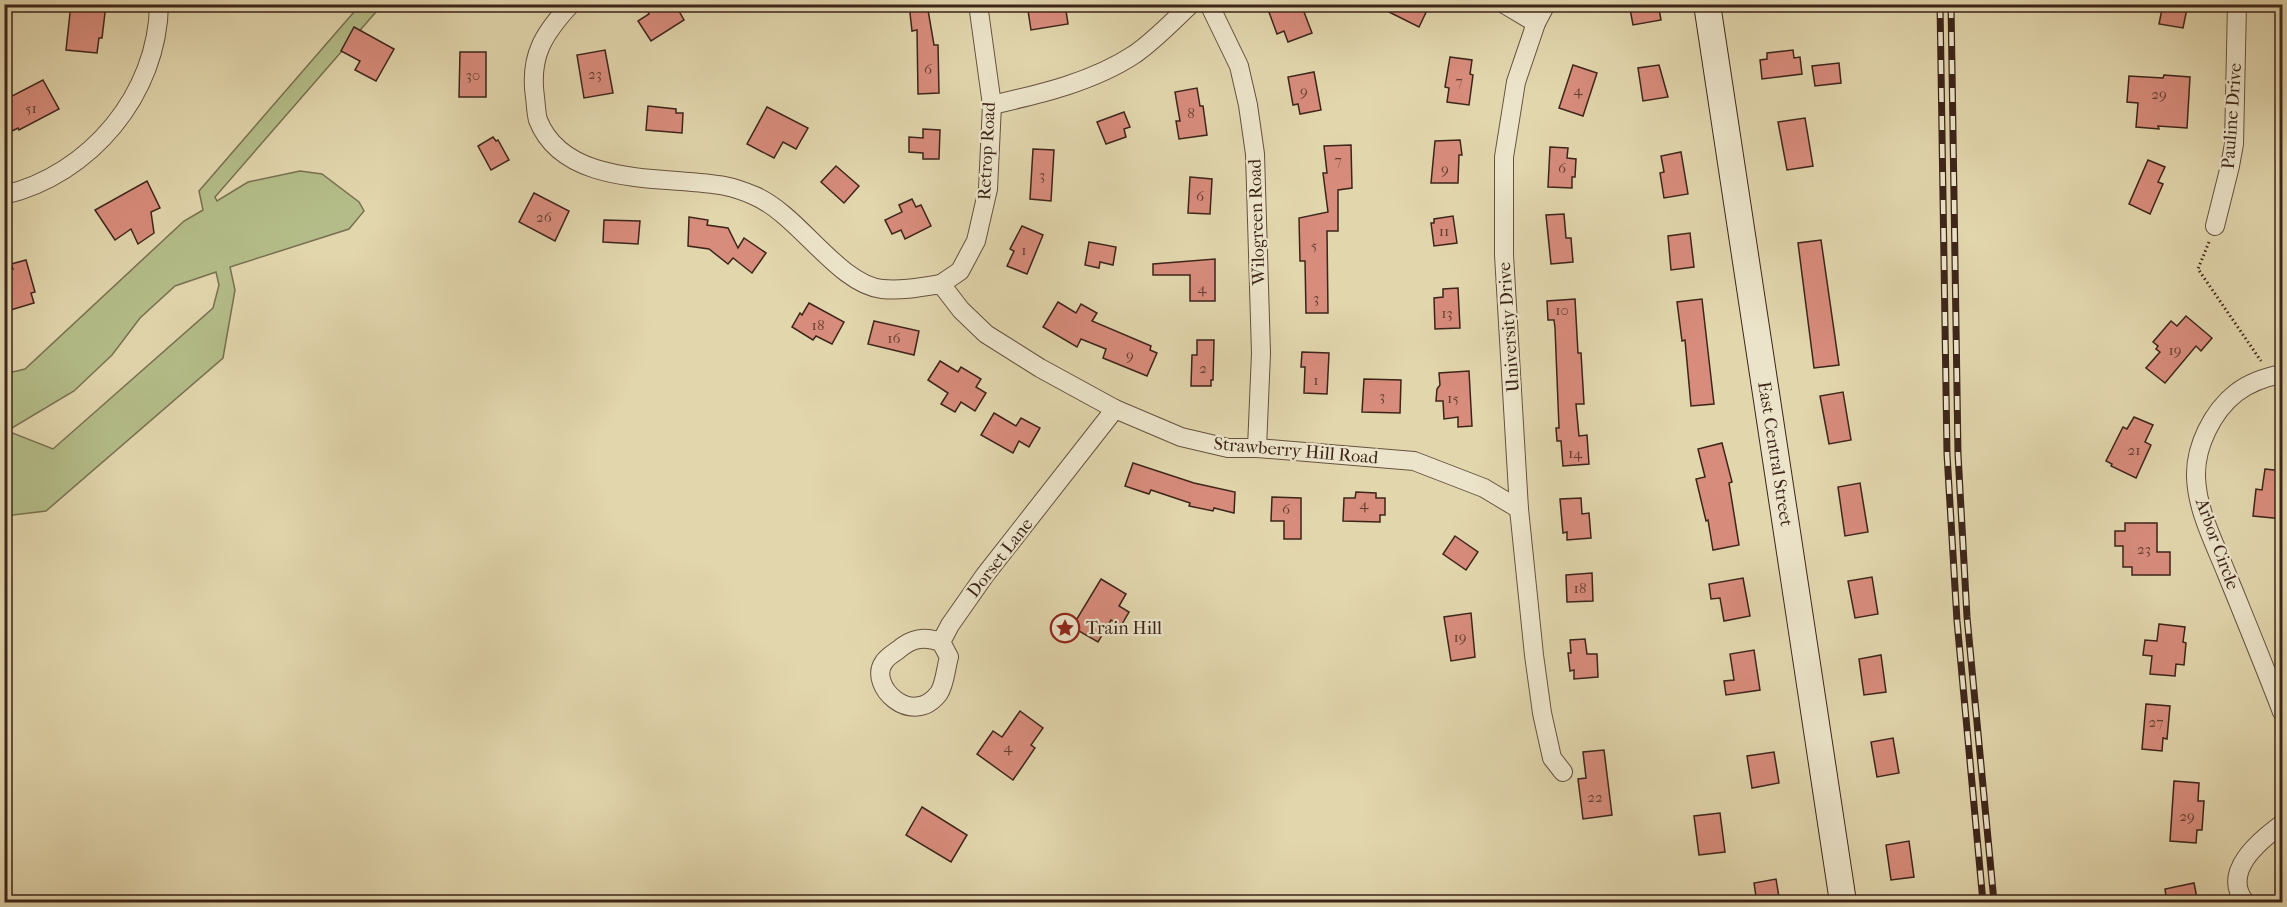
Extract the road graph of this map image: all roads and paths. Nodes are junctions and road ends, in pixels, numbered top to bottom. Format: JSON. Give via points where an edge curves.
{"nodes":[{"id":1,"x":159,"y":4,"type":"edge"},
{"id":2,"x":571,"y":4,"type":"edge"},
{"id":3,"x":978,"y":4,"type":"edge"},
{"id":4,"x":1191,"y":4,"type":"edge"},
{"id":5,"x":1209,"y":4,"type":"edge"},
{"id":6,"x":1504,"y":4,"type":"edge"},
{"id":7,"x":1546,"y":4,"type":"edge"},
{"id":8,"x":1707,"y":4,"type":"edge"},
{"id":9,"x":2237,"y":4,"type":"edge"},
{"id":10,"x":1536,"y":23,"type":"junction"},
{"id":11,"x":992,"y":105,"type":"junction"},
{"id":12,"x":4,"y":195,"type":"edge"},
{"id":13,"x":2215,"y":226,"type":"joint"},
{"id":14,"x":941,"y":284,"type":"junction"},
{"id":15,"x":2278,"y":375,"type":"edge"},
{"id":16,"x":1115,"y":409,"type":"junction"},
{"id":17,"x":1257,"y":448,"type":"junction"},
{"id":18,"x":1519,"y":509,"type":"junction"},
{"id":19,"x":941,"y":642,"type":"junction"},
{"id":20,"x":2283,"y":712,"type":"edge"},
{"id":21,"x":1563,"y":772,"type":"dead end"},
{"id":22,"x":2283,"y":824,"type":"edge"},
{"id":23,"x":1843,"y":903,"type":"edge"},
{"id":24,"x":2245,"y":903,"type":"edge"}],
"edges":[{"from":1,"to":12,"type":"street","via":[[151,56],[118,121],[88,152],[61,172]]},
{"from":2,"to":14,"type":"street","via":[[550,26],[537,52],[534,87],[538,119],[552,143],[572,159],[618,175],[727,186],[757,197],[780,210],[860,281],[880,289]]},
{"from":3,"to":11,"type":"street","name":"Retrop Road"},
{"from":4,"to":11,"type":"street","via":[[1135,54],[1055,91]]},
{"from":5,"to":17,"type":"street","name":"Wilogreen Road","via":[[1239,66],[1255,154],[1261,354]]},
{"from":6,"to":10,"type":"street"},
{"from":7,"to":10,"type":"street","name":"University Drive"},
{"from":8,"to":23,"type":"main road","name":"East Central Street"},
{"from":9,"to":13,"type":"street","name":"Pauline Drive","via":[[2234,144]]},
{"from":10,"to":18,"type":"street","name":"University Drive","via":[[1516,82],[1504,157],[1504,255]]},
{"from":11,"to":14,"type":"street","name":"Retrop Road","via":[[988,189],[976,241],[960,271]]},
{"from":13,"to":15,"type":"path","via":[[2198,269],[2259,360]]},
{"from":14,"to":16,"type":"street","name":"Strawberry Hill Road","via":[[986,334]]},
{"from":15,"to":20,"type":"street","name":"Arbor Circle","via":[[2252,383],[2222,407],[2202,441],[2196,478],[2204,516]]},
{"from":16,"to":17,"type":"street","name":"Strawberry Hill Road","via":[[1181,437],[1228,448]]},
{"from":16,"to":19,"type":"street","name":"Dorset Lane","via":[[985,575]]},
{"from":17,"to":18,"type":"street","name":"Strawberry Hill Road","via":[[1414,461],[1484,488]]},
{"from":18,"to":21,"type":"street","name":"University Drive","via":[[1542,713],[1552,759]]},
{"from":19,"to":19,"type":"street","via":[[949,657],[940,692],[927,704],[900,704],[889,695],[880,676],[883,663],[908,641],[927,638]]},
{"from":22,"to":24,"type":"street","via":[[2256,845],[2239,870],[2236,883]]}]}
